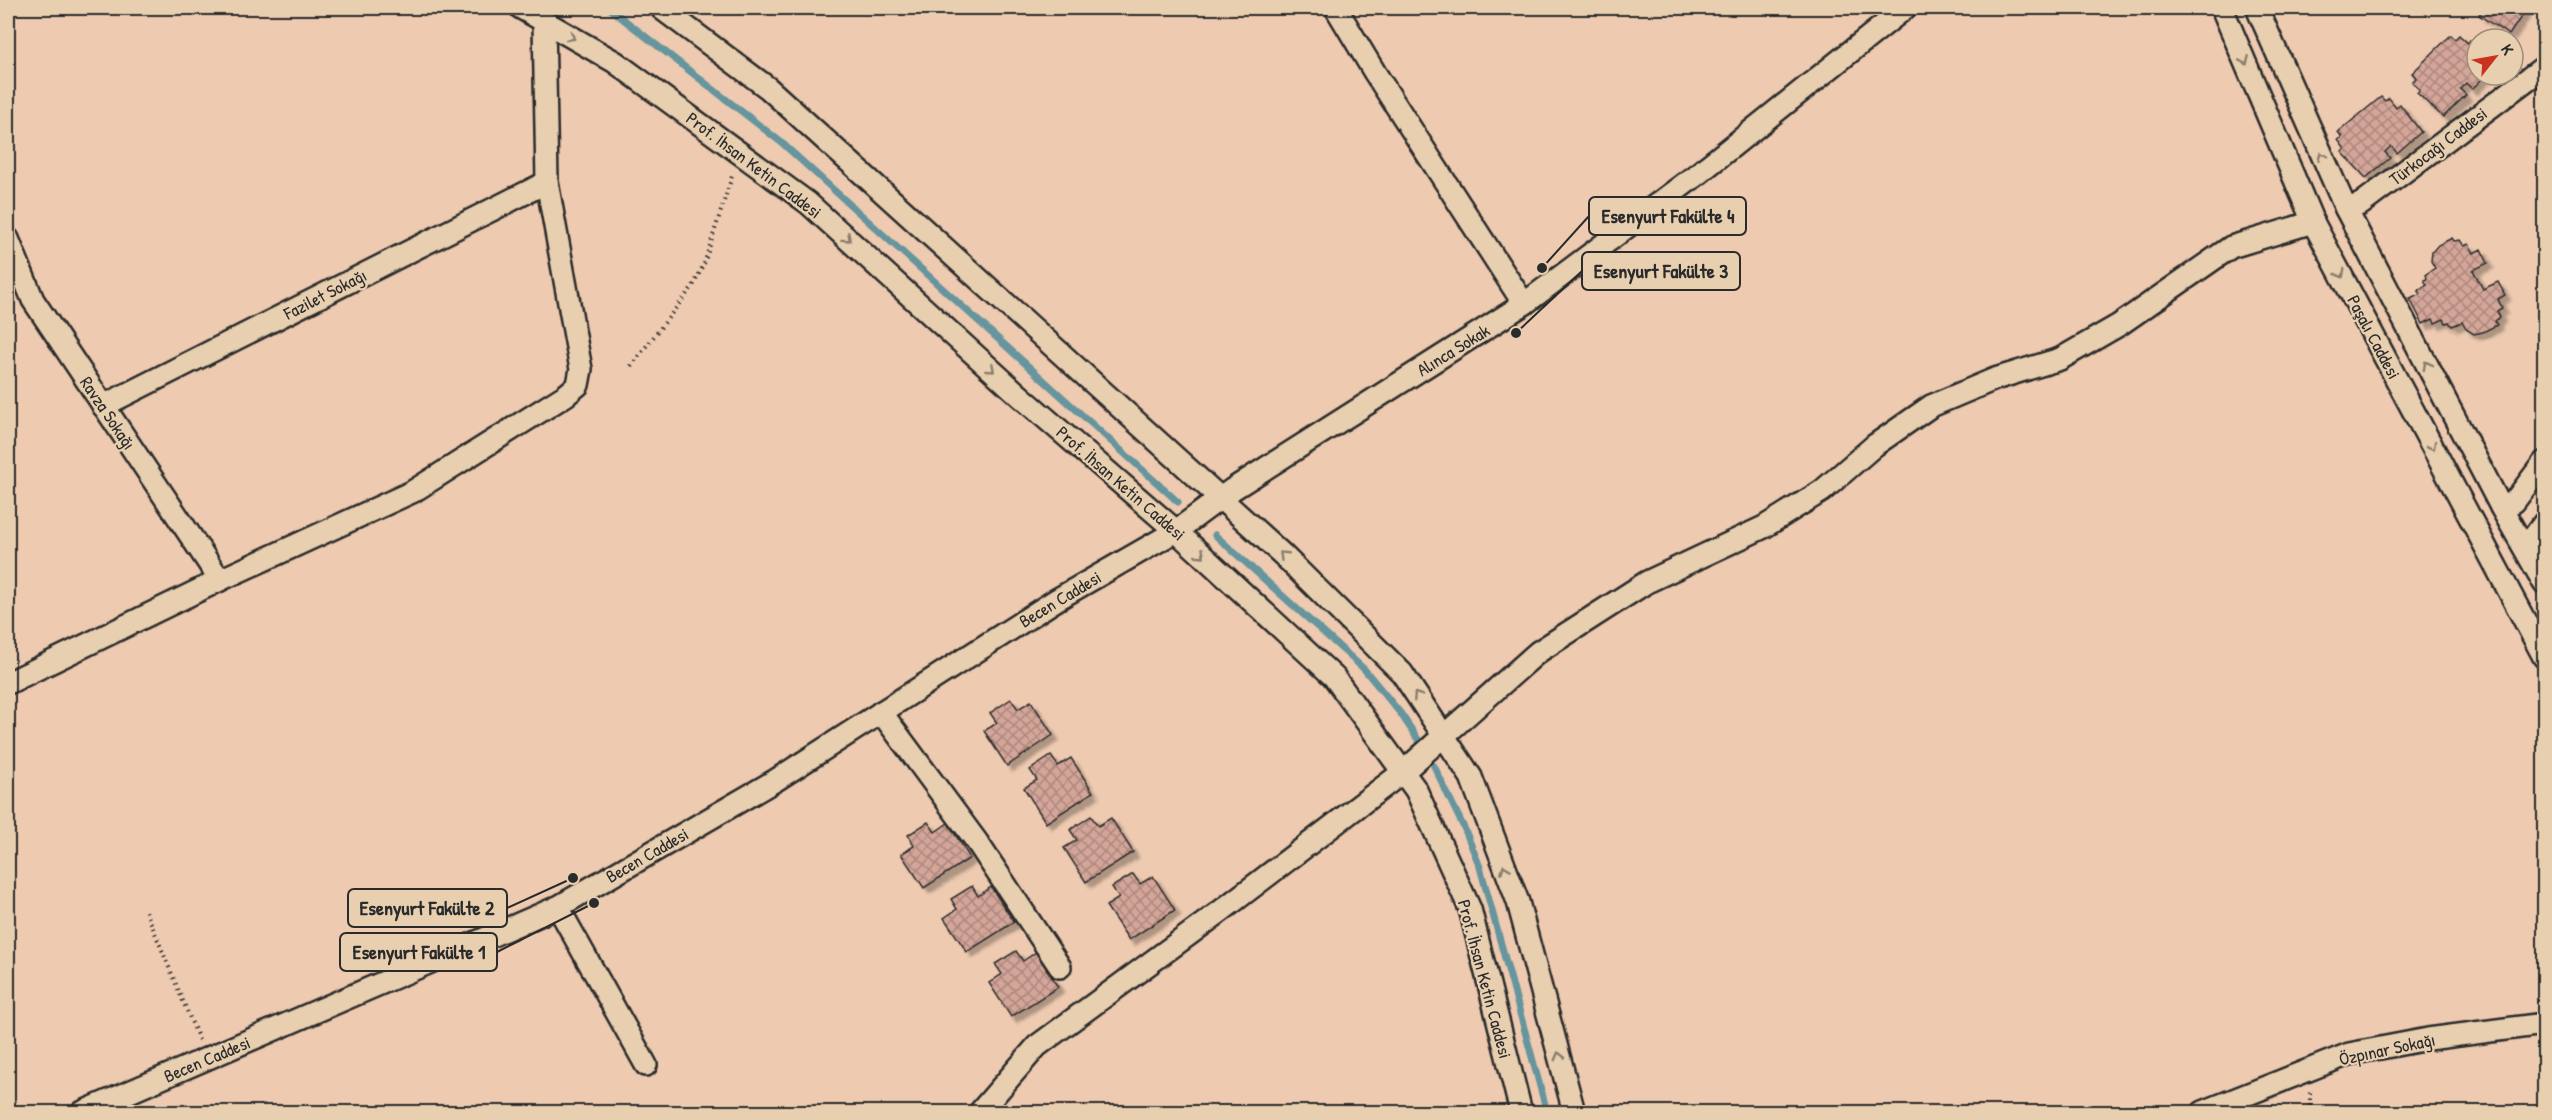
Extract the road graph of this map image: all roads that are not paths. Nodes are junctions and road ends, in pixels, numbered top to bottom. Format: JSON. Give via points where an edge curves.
{"nodes":[{"id":1,"x":520,"y":8,"type":"edge"},
{"id":2,"x":661,"y":8,"type":"edge"},
{"id":3,"x":1336,"y":8,"type":"edge"},
{"id":4,"x":2222,"y":8,"type":"edge"},
{"id":5,"x":2257,"y":8,"type":"edge"},
{"id":6,"x":1904,"y":9,"type":"edge"},
{"id":7,"x":544,"y":21,"type":"junction"},
{"id":8,"x":2544,"y":67,"type":"edge"},
{"id":9,"x":547,"y":182,"type":"junction"},
{"id":10,"x":2354,"y":207,"type":"junction"},
{"id":11,"x":2313,"y":222,"type":"junction"},
{"id":12,"x":8,"y":239,"type":"edge"},
{"id":13,"x":1524,"y":304,"type":"junction"},
{"id":14,"x":103,"y":406,"type":"junction"},
{"id":15,"x":2544,"y":462,"type":"edge"},
{"id":16,"x":1220,"y":498,"type":"junction"},
{"id":17,"x":2502,"y":507,"type":"junction"},
{"id":18,"x":2544,"y":523,"type":"edge"},
{"id":19,"x":1176,"y":531,"type":"junction"},
{"id":20,"x":2524,"y":543,"type":"junction"},
{"id":21,"x":220,"y":580,"type":"junction"},
{"id":22,"x":2544,"y":583,"type":"edge"},
{"id":23,"x":2544,"y":657,"type":"edge"},
{"id":24,"x":8,"y":683,"type":"edge"},
{"id":25,"x":881,"y":712,"type":"junction"},
{"id":26,"x":1444,"y":737,"type":"junction"},
{"id":27,"x":1403,"y":772,"type":"junction"},
{"id":28,"x":558,"y":907,"type":"junction"},
{"id":29,"x":1060,"y":967,"type":"dead end"},
{"id":30,"x":2544,"y":1024,"type":"edge"},
{"id":31,"x":646,"y":1065,"type":"dead end"},
{"id":32,"x":83,"y":1113,"type":"edge"},
{"id":33,"x":980,"y":1113,"type":"edge"},
{"id":34,"x":1521,"y":1113,"type":"edge"},
{"id":35,"x":1574,"y":1113,"type":"edge"},
{"id":36,"x":2204,"y":1113,"type":"edge"}],
"edges":[{"from":1,"to":7,"type":"street","name":"Prof. İhsan Ketin Caddesi"},
{"from":2,"to":16,"type":"street","via":[[768,88]]},
{"from":3,"to":13,"type":"street"},
{"from":4,"to":11,"type":"street","name":"Paşalı Caddesi","one_way":true},
{"from":10,"to":5,"type":"street","name":"Paşalı Caddesi","one_way":true},
{"from":6,"to":13,"type":"street","name":"Alınca Sokak","via":[[1699,173]]},
{"from":7,"to":9,"type":"street"},
{"from":7,"to":19,"type":"street","name":"Prof. İhsan Ketin Caddesi","one_way":true,"via":[[615,62],[808,203]]},
{"from":8,"to":10,"type":"street","name":"Türkocağı Caddesi"},
{"from":9,"to":14,"type":"street","name":"Fazilet Sokağı"},
{"from":9,"to":21,"type":"street","via":[[581,369],[578,385],[412,492]]},
{"from":17,"to":10,"type":"street","name":"Paşalı Caddesi","one_way":true},
{"from":11,"to":23,"type":"street","name":"Paşalı Caddesi","one_way":true},
{"from":11,"to":26,"type":"street","via":[[2231,247],[2119,325],[2060,359],[1995,379],[1931,406],[1875,445],[1822,491],[1764,527],[1647,582],[1538,652]]},
{"from":12,"to":14,"type":"street","name":"Ravza Sokağı","via":[[33,300]]},
{"from":13,"to":16,"type":"street","name":"Alınca Sokak"},
{"from":14,"to":21,"type":"street","name":"Ravza Sokağı"},
{"from":15,"to":17,"type":"street","via":[[2514,502]]},
{"from":16,"to":19,"type":"street","name":"Alınca Sokak"},
{"from":26,"to":16,"type":"street","one_way":true,"via":[[1401,673]]},
{"from":17,"to":20,"type":"street","name":"Paşalı Caddesi"},
{"from":18,"to":20,"type":"street"},
{"from":19,"to":25,"type":"street","name":"Becen Caddesi","via":[[1056,600]]},
{"from":19,"to":27,"type":"street","name":"Prof. İhsan Ketin Caddesi","one_way":true,"via":[[1334,676]]},
{"from":20,"to":22,"type":"street","name":"Paşalı Caddesi"},
{"from":21,"to":24,"type":"street"},
{"from":25,"to":28,"type":"street","name":"Becen Caddesi","via":[[776,780]]},
{"from":25,"to":29,"type":"street","via":[[977,842]]},
{"from":26,"to":27,"type":"street"},
{"from":35,"to":26,"type":"street","one_way":true,"via":[[1518,902],[1471,777]]},
{"from":27,"to":33,"type":"street","via":[[1037,1046]]},
{"from":27,"to":34,"type":"street","name":"Prof. İhsan Ketin Caddesi","via":[[1416,790],[1470,909]]},
{"from":28,"to":31,"type":"street"},
{"from":28,"to":32,"type":"street","name":"Becen Caddesi"},
{"from":30,"to":36,"type":"street","name":"Özpınar Sokağı","via":[[2349,1054]]}]}
